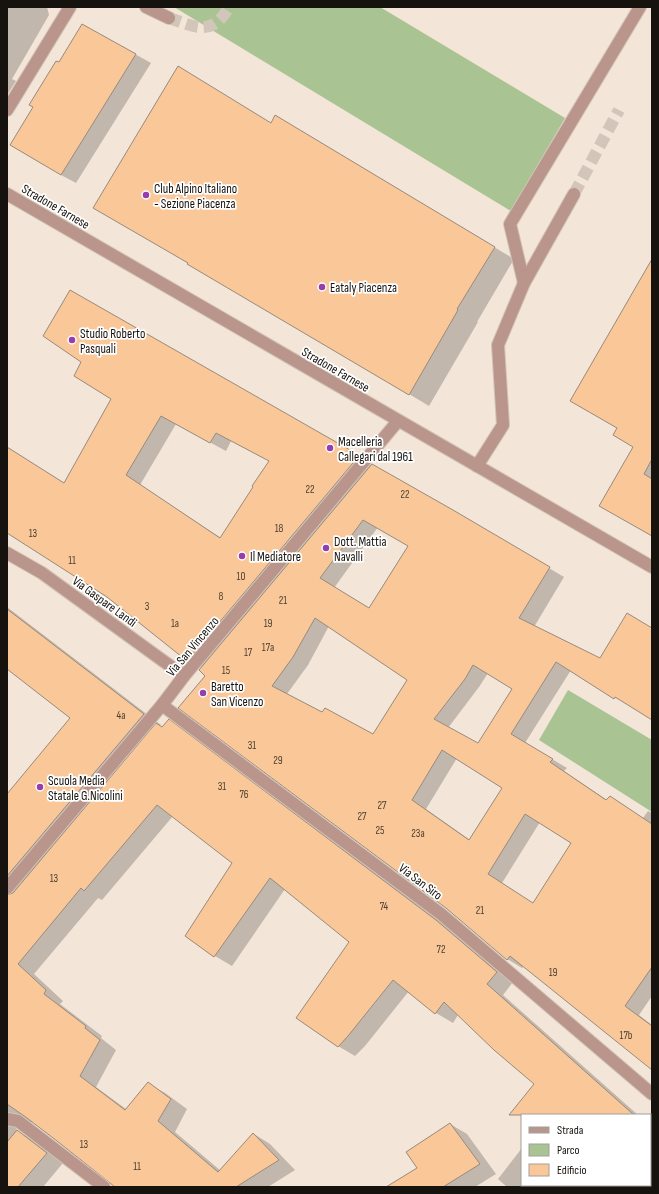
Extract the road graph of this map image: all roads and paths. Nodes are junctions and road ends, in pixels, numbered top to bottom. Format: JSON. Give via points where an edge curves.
{"nodes":[{"id":1,"x":70,"y":7,"type":"edge"},
{"id":2,"x":146,"y":7,"type":"edge"},
{"id":3,"x":640,"y":7,"type":"edge"},
{"id":4,"x":169,"y":18,"type":"tunnel mouth"},
{"id":5,"x":7,"y":110,"type":"edge"},
{"id":6,"x":7,"y":194,"type":"edge"},
{"id":7,"x":574,"y":194,"type":"tunnel mouth"},
{"id":8,"x":524,"y":283,"type":"junction"},
{"id":9,"x":398,"y":421,"type":"junction"},
{"id":10,"x":477,"y":466,"type":"junction"},
{"id":11,"x":7,"y":553,"type":"edge"},
{"id":12,"x":652,"y":567,"type":"edge"},
{"id":13,"x":184,"y":676,"type":"junction"},
{"id":14,"x":162,"y":705,"type":"junction"},
{"id":15,"x":7,"y":888,"type":"edge"},
{"id":16,"x":652,"y":1094,"type":"edge"},
{"id":17,"x":7,"y":1119,"type":"edge"},
{"id":18,"x":104,"y":1187,"type":"edge"}],
"edges":[{"from":1,"to":5,"type":"street"},
{"from":2,"to":4,"type":"street"},
{"from":3,"to":8,"type":"street","via":[[510,224]]},
{"from":6,"to":9,"type":"street","name":"Stradone Farnese"},
{"from":7,"to":8,"type":"street"},
{"from":8,"to":10,"type":"street","via":[[498,345],[503,425]]},
{"from":9,"to":10,"type":"street","name":"Stradone Farnese"},
{"from":9,"to":13,"type":"street","name":"Via San Vincenzo"},
{"from":10,"to":12,"type":"street","name":"Stradone Farnese"},
{"from":11,"to":13,"type":"street","name":"Via Gaspare Landi","via":[[42,573]]},
{"from":13,"to":14,"type":"street","name":"Via San Vincenzo"},
{"from":14,"to":15,"type":"street","name":"Via San Vincenzo"},
{"from":14,"to":16,"type":"street","name":"Via San Siro","via":[[441,914]]},
{"from":17,"to":18,"type":"street","via":[[18,1121]]}]}
